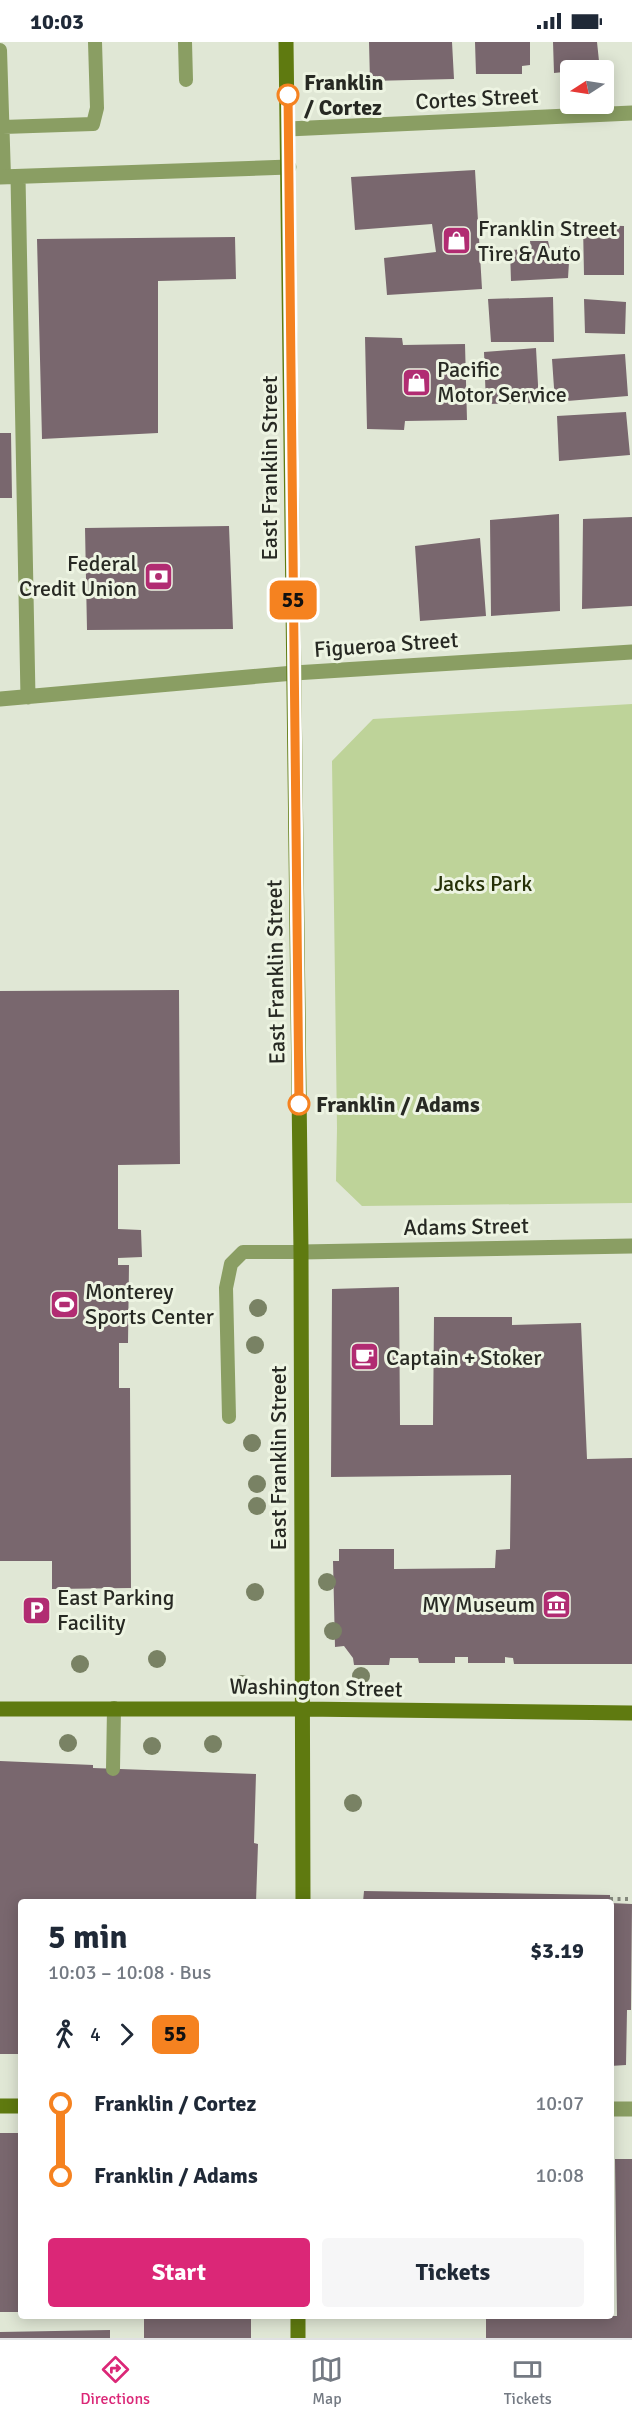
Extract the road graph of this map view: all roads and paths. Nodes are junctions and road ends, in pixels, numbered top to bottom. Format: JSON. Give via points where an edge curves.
{"nodes":[{"id":1,"x":95,"y":42,"type":"edge"},
{"id":2,"x":185,"y":42,"type":"edge"},
{"id":3,"x":286,"y":42,"type":"edge"},
{"id":4,"x":0,"y":50,"type":"edge"},
{"id":5,"x":186,"y":80,"type":"dead end"},
{"id":6,"x":632,"y":113,"type":"edge"},
{"id":7,"x":3,"y":127,"type":"junction"},
{"id":8,"x":288,"y":129,"type":"junction"},
{"id":9,"x":289,"y":167,"type":"junction"},
{"id":10,"x":7,"y":177,"type":"edge"},
{"id":11,"x":632,"y":652,"type":"edge"},
{"id":12,"x":294,"y":673,"type":"junction"},
{"id":13,"x":28,"y":698,"type":"junction"},
{"id":14,"x":0,"y":699,"type":"edge"},
{"id":15,"x":632,"y":1246,"type":"edge"},
{"id":16,"x":301,"y":1252,"type":"junction"},
{"id":17,"x":229,"y":1417,"type":"dead end"},
{"id":18,"x":114,"y":1708,"type":"junction"},
{"id":19,"x":0,"y":1709,"type":"edge"},
{"id":20,"x":302,"y":1709,"type":"junction"},
{"id":21,"x":632,"y":1713,"type":"edge"},
{"id":22,"x":113,"y":1769,"type":"dead end"},
{"id":23,"x":303,"y":1899,"type":"edge"},
{"id":24,"x":610,"y":1899,"type":"dead end"},
{"id":25,"x":632,"y":1899,"type":"edge"},
{"id":26,"x":0,"y":2106,"type":"edge"},
{"id":27,"x":18,"y":2106,"type":"edge"},
{"id":28,"x":614,"y":2109,"type":"edge"},
{"id":29,"x":632,"y":2109,"type":"edge"},
{"id":30,"x":298,"y":2319,"type":"edge"},
{"id":31,"x":298,"y":2338,"type":"edge"}],
"edges":[{"from":1,"to":7,"type":"lane","via":[[97,108],[93,124]]},
{"from":2,"to":5,"type":"lane"},
{"from":3,"to":8,"type":"street","name":"East Franklin Street"},
{"from":4,"to":7,"type":"lane"},
{"from":6,"to":8,"type":"street","name":"Cortes Street"},
{"from":7,"to":10,"type":"lane"},
{"from":8,"to":9,"type":"street","name":"East Franklin Street"},
{"from":9,"to":10,"type":"street"},
{"from":9,"to":12,"type":"street","name":"East Franklin Street"},
{"from":10,"to":13,"type":"street"},
{"from":11,"to":12,"type":"street","name":"Figueroa Street"},
{"from":12,"to":13,"type":"street","name":"Figueroa Street"},
{"from":12,"to":16,"type":"street","name":"East Franklin Street"},
{"from":13,"to":14,"type":"street","name":"Figueroa Street"},
{"from":15,"to":16,"type":"street","name":"Adams Street"},
{"from":16,"to":17,"type":"lane","via":[[243,1251],[231,1264],[226,1288]]},
{"from":16,"to":20,"type":"street","name":"East Franklin Street"},
{"from":18,"to":19,"type":"street","name":"Washington Street"},
{"from":18,"to":20,"type":"street","name":"Washington Street"},
{"from":18,"to":22,"type":"lane"},
{"from":20,"to":21,"type":"street","name":"Washington Street"},
{"from":20,"to":23,"type":"street","name":"East Franklin Street"},
{"from":24,"to":25,"type":"path"},
{"from":26,"to":27,"type":"street"},
{"from":28,"to":29,"type":"street"},
{"from":30,"to":31,"type":"street"}]}
